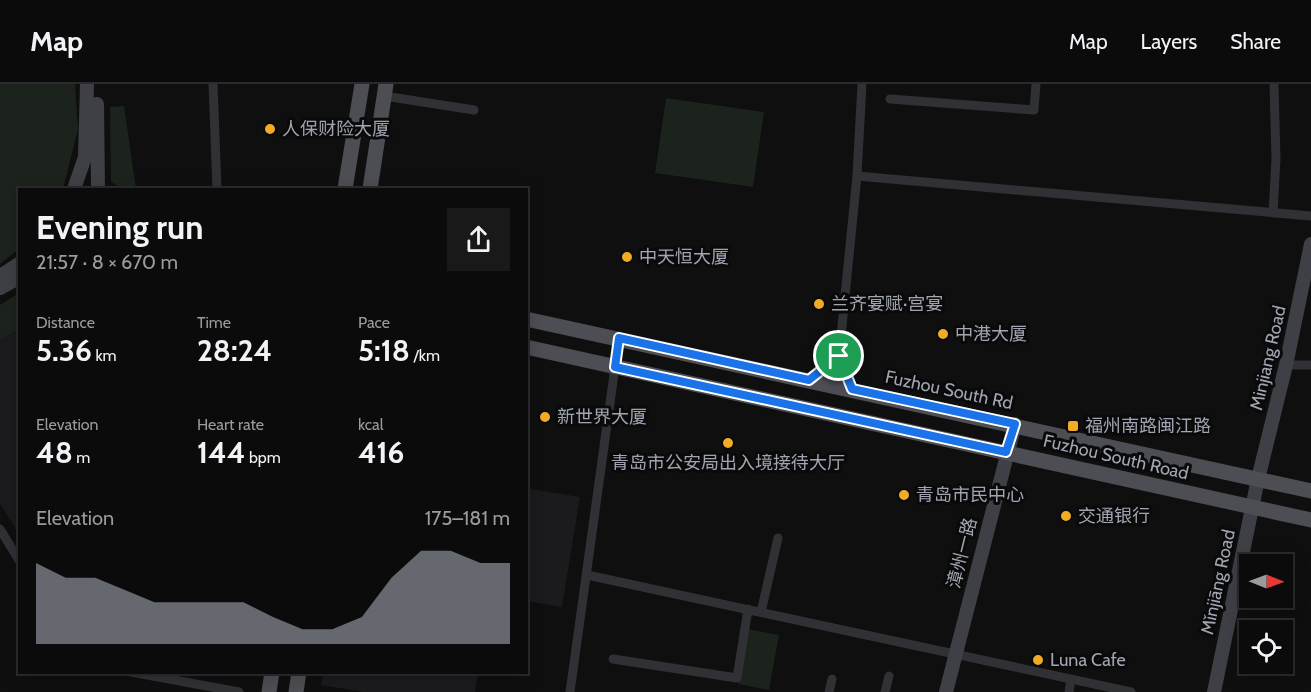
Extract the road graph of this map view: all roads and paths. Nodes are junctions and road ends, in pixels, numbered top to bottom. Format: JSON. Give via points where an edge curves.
{"nodes":[{"id":1,"x":87,"y":84,"type":"edge"},
{"id":2,"x":96,"y":84,"type":"edge"},
{"id":3,"x":213,"y":84,"type":"edge"},
{"id":4,"x":362,"y":84,"type":"edge"},
{"id":5,"x":862,"y":84,"type":"edge"},
{"id":6,"x":1036,"y":84,"type":"edge"},
{"id":7,"x":1275,"y":84,"type":"edge"},
{"id":8,"x":385,"y":90,"type":"edge"},
{"id":9,"x":890,"y":99,"type":"dead end"},
{"id":10,"x":474,"y":110,"type":"dead end"},
{"id":11,"x":85,"y":157,"type":"junction"},
{"id":12,"x":857,"y":176,"type":"junction"},
{"id":13,"x":74,"y":188,"type":"edge"},
{"id":14,"x":84,"y":188,"type":"edge"},
{"id":15,"x":98,"y":188,"type":"edge"},
{"id":16,"x":217,"y":188,"type":"edge"},
{"id":17,"x":345,"y":188,"type":"edge"},
{"id":18,"x":370,"y":188,"type":"edge"},
{"id":19,"x":1273,"y":213,"type":"junction"},
{"id":20,"x":1311,"y":216,"type":"edge"},
{"id":21,"x":1311,"y":244,"type":"edge"},
{"id":22,"x":18,"y":264,"type":"edge"},
{"id":23,"x":0,"y":276,"type":"edge"},
{"id":24,"x":18,"y":278,"type":"edge"},
{"id":25,"x":0,"y":288,"type":"edge"},
{"id":26,"x":528,"y":319,"type":"edge"},
{"id":27,"x":619,"y":338,"type":"junction"},
{"id":28,"x":528,"y":348,"type":"edge"},
{"id":29,"x":839,"y":356,"type":"junction"},
{"id":30,"x":1286,"y":365,"type":"junction"},
{"id":31,"x":1311,"y":365,"type":"edge"},
{"id":32,"x":615,"y":367,"type":"junction"},
{"id":33,"x":809,"y":380,"type":"junction"},
{"id":34,"x":852,"y":389,"type":"junction"},
{"id":35,"x":1015,"y":424,"type":"junction"},
{"id":36,"x":1006,"y":452,"type":"junction"},
{"id":37,"x":1258,"y":479,"type":"junction"},
{"id":38,"x":1311,"y":491,"type":"edge"},
{"id":39,"x":1252,"y":507,"type":"junction"},
{"id":40,"x":1311,"y":520,"type":"edge"},
{"id":41,"x":0,"y":529,"type":"edge"},
{"id":42,"x":778,"y":538,"type":"dead end"},
{"id":43,"x":18,"y":559,"type":"edge"},
{"id":44,"x":587,"y":575,"type":"junction"},
{"id":45,"x":748,"y":609,"type":"junction"},
{"id":46,"x":761,"y":612,"type":"junction"},
{"id":47,"x":956,"y":654,"type":"junction"},
{"id":48,"x":613,"y":659,"type":"dead end"},
{"id":49,"x":142,"y":674,"type":"edge"},
{"id":50,"x":272,"y":674,"type":"edge"},
{"id":51,"x":299,"y":674,"type":"edge"},
{"id":52,"x":889,"y":676,"type":"dead end"},
{"id":53,"x":832,"y":679,"type":"dead end"},
{"id":54,"x":1071,"y":679,"type":"junction"},
{"id":55,"x":1089,"y":688,"type":"edge"},
{"id":56,"x":239,"y":692,"type":"edge"},
{"id":57,"x":269,"y":692,"type":"edge"},
{"id":58,"x":296,"y":692,"type":"edge"},
{"id":59,"x":570,"y":692,"type":"edge"},
{"id":60,"x":829,"y":692,"type":"edge"},
{"id":61,"x":885,"y":692,"type":"edge"},
{"id":62,"x":946,"y":692,"type":"edge"},
{"id":63,"x":1069,"y":692,"type":"edge"},
{"id":64,"x":1131,"y":692,"type":"edge"},
{"id":65,"x":1214,"y":692,"type":"edge"}],
"edges":[{"from":1,"to":11,"type":"street"},
{"from":2,"to":15,"type":"street"},
{"from":3,"to":16,"type":"street"},
{"from":4,"to":17,"type":"main road"},
{"from":5,"to":12,"type":"street"},
{"from":6,"to":9,"type":"street","via":[[1034,110]]},
{"from":7,"to":19,"type":"street"},
{"from":8,"to":10,"type":"street"},
{"from":8,"to":18,"type":"main road"},
{"from":11,"to":13,"type":"street"},
{"from":11,"to":14,"type":"street"},
{"from":12,"to":19,"type":"street"},
{"from":12,"to":29,"type":"street"},
{"from":19,"to":20,"type":"street"},
{"from":21,"to":30,"type":"street","name":"Minjiang Road"},
{"from":22,"to":23,"type":"street"},
{"from":24,"to":25,"type":"street"},
{"from":26,"to":27,"type":"main road","name":"Fuzhou South Rd"},
{"from":27,"to":32,"type":"street"},
{"from":27,"to":33,"type":"main road","name":"Fuzhou South Rd"},
{"from":28,"to":32,"type":"main road","name":"Fuzhou South Road"},
{"from":29,"to":33,"type":"street"},
{"from":29,"to":34,"type":"street"},
{"from":30,"to":31,"type":"street"},
{"from":30,"to":37,"type":"street","name":"Minjiang Road"},
{"from":32,"to":36,"type":"main road","name":"Fuzhou South Road"},
{"from":32,"to":44,"type":"street"},
{"from":33,"to":34,"type":"main road","name":"Fuzhou South Rd"},
{"from":34,"to":35,"type":"main road","name":"Fuzhou South Rd"},
{"from":35,"to":36,"type":"street","name":"漳州一路"},
{"from":35,"to":37,"type":"main road","name":"Fuzhou South Rd"},
{"from":36,"to":39,"type":"main road","name":"Fuzhou South Road"},
{"from":36,"to":47,"type":"street","name":"漳州一路"},
{"from":37,"to":38,"type":"main road"},
{"from":37,"to":39,"type":"street","name":"Mǐnjiāng Road"},
{"from":39,"to":40,"type":"main road","name":"Fuzhou South Road"},
{"from":39,"to":65,"type":"street","name":"Mǐnjiāng Road"},
{"from":41,"to":43,"type":"street"},
{"from":42,"to":46,"type":"street"},
{"from":44,"to":45,"type":"street"},
{"from":44,"to":59,"type":"street"},
{"from":45,"to":46,"type":"street"},
{"from":45,"to":48,"type":"street","via":[[737,678]]},
{"from":46,"to":47,"type":"street"},
{"from":47,"to":54,"type":"street"},
{"from":47,"to":62,"type":"street","name":"漳州一路"},
{"from":49,"to":56,"type":"street"},
{"from":50,"to":57,"type":"main road"},
{"from":51,"to":58,"type":"main road"},
{"from":52,"to":61,"type":"street"},
{"from":53,"to":60,"type":"street"},
{"from":54,"to":55,"type":"street"},
{"from":54,"to":63,"type":"street"},
{"from":55,"to":64,"type":"street"}]}
